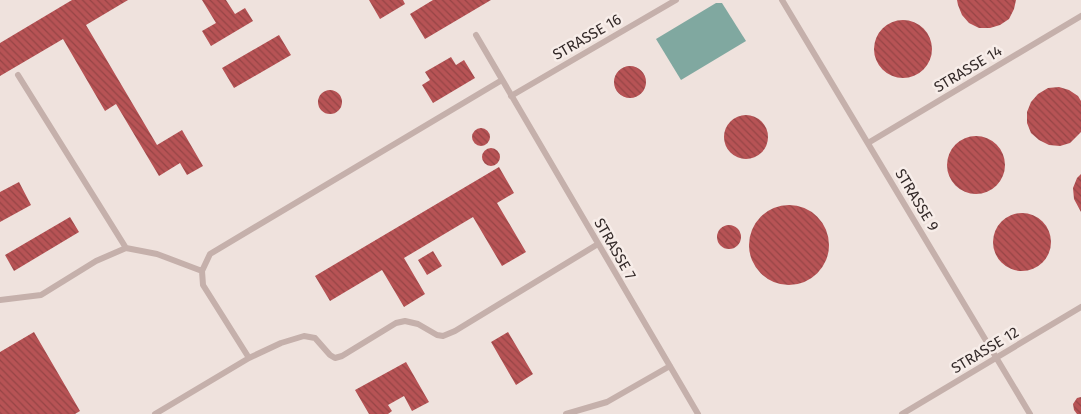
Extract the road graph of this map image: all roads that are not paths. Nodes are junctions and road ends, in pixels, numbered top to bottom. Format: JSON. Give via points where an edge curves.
{"nodes":[{"id":1,"x":676,"y":0,"type":"edge"},
{"id":2,"x":782,"y":0,"type":"edge"},
{"id":3,"x":1081,"y":16,"type":"edge"},
{"id":4,"x":476,"y":35,"type":"dead end"},
{"id":5,"x":18,"y":75,"type":"dead end"},
{"id":6,"x":502,"y":80,"type":"junction"},
{"id":7,"x":511,"y":96,"type":"junction"},
{"id":8,"x":868,"y":143,"type":"junction"},
{"id":9,"x":598,"y":244,"type":"junction"},
{"id":10,"x":126,"y":248,"type":"junction"},
{"id":11,"x":202,"y":270,"type":"junction"},
{"id":12,"x":0,"y":300,"type":"edge"},
{"id":13,"x":1081,"y":306,"type":"edge"},
{"id":14,"x":997,"y":357,"type":"junction"},
{"id":15,"x":249,"y":358,"type":"junction"},
{"id":16,"x":670,"y":366,"type":"junction"},
{"id":17,"x":155,"y":414,"type":"edge"},
{"id":18,"x":566,"y":414,"type":"edge"},
{"id":19,"x":698,"y":414,"type":"edge"},
{"id":20,"x":902,"y":414,"type":"edge"},
{"id":21,"x":1030,"y":414,"type":"edge"}],
"edges":[{"from":1,"to":7,"type":"lane","name":"STRASSE 16"},
{"from":2,"to":8,"type":"lane","name":"STRASSE 9"},
{"from":3,"to":8,"type":"lane","name":"STRASSE 14"},
{"from":4,"to":6,"type":"lane","name":"STRASSE 7"},
{"from":5,"to":10,"type":"lane"},
{"from":6,"to":7,"type":"lane","name":"STRASSE 7"},
{"from":6,"to":11,"type":"lane","via":[[222,246],[210,254]]},
{"from":7,"to":9,"type":"lane","name":"STRASSE 7"},
{"from":8,"to":14,"type":"lane","name":"STRASSE 9"},
{"from":9,"to":15,"type":"lane","via":[[443,336],[405,321],[335,358],[315,338],[304,336],[281,342]]},
{"from":9,"to":16,"type":"lane","name":"STRASSE 7"},
{"from":10,"to":11,"type":"lane","via":[[157,254]]},
{"from":10,"to":12,"type":"lane","via":[[96,261],[41,295]]},
{"from":11,"to":15,"type":"lane","via":[[203,285]]},
{"from":13,"to":14,"type":"lane","name":"STRASSE 12"},
{"from":14,"to":20,"type":"lane","name":"STRASSE 12"},
{"from":14,"to":21,"type":"lane","name":"STRASSE 9"},
{"from":15,"to":17,"type":"lane"},
{"from":16,"to":18,"type":"lane","via":[[607,402]]},
{"from":16,"to":19,"type":"lane","name":"STRASSE 7"}]}
